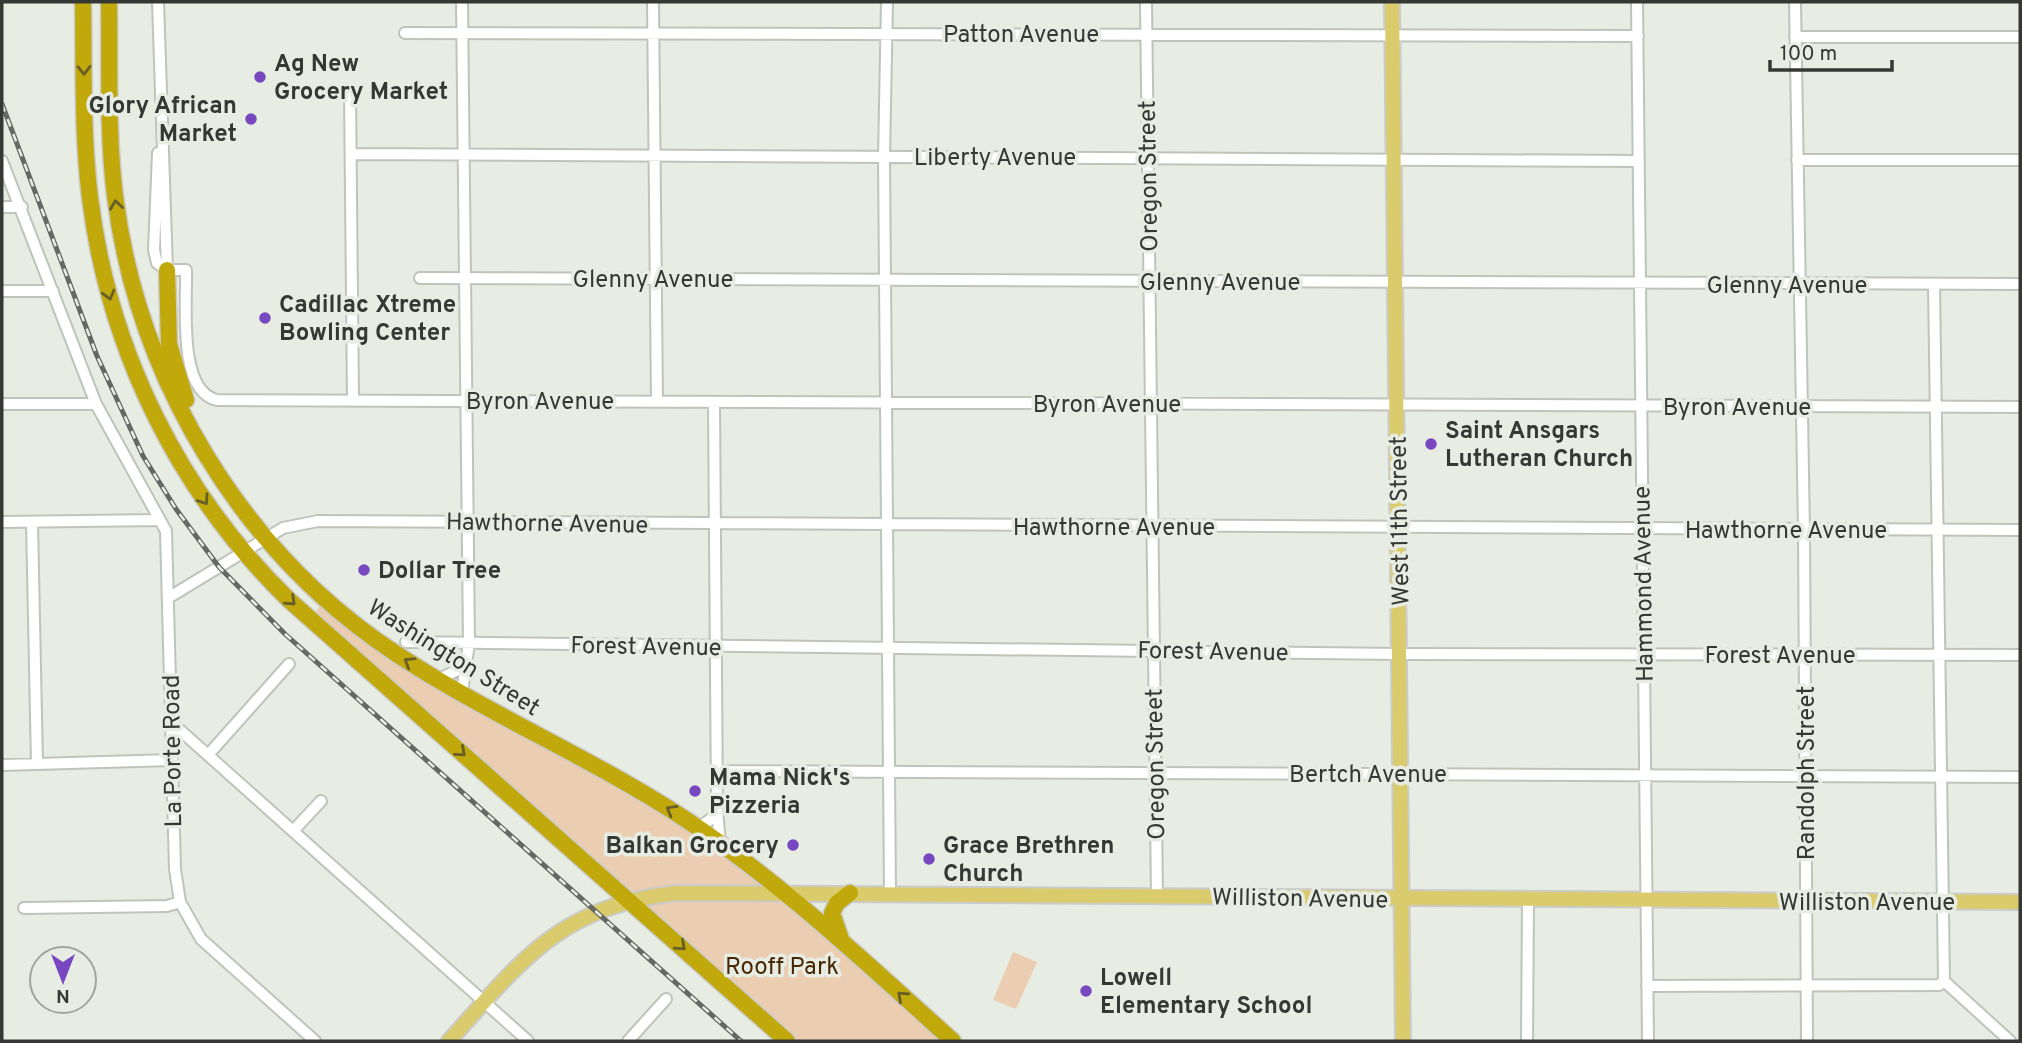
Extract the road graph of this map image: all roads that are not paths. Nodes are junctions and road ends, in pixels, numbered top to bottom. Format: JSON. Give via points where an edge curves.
{"nodes":[{"id":1,"x":83,"y":2,"type":"edge"},
{"id":2,"x":108,"y":2,"type":"edge"},
{"id":3,"x":158,"y":2,"type":"edge"},
{"id":4,"x":462,"y":2,"type":"edge"},
{"id":5,"x":653,"y":2,"type":"edge"},
{"id":6,"x":887,"y":2,"type":"edge"},
{"id":7,"x":1146,"y":2,"type":"edge"},
{"id":8,"x":1392,"y":2,"type":"edge"},
{"id":9,"x":1637,"y":2,"type":"edge"},
{"id":10,"x":1795,"y":2,"type":"edge"},
{"id":11,"x":405,"y":33,"type":"dead end"},
{"id":12,"x":462,"y":33,"type":"junction"},
{"id":13,"x":653,"y":34,"type":"junction"},
{"id":14,"x":887,"y":34,"type":"junction"},
{"id":15,"x":1147,"y":35,"type":"junction"},
{"id":16,"x":1392,"y":36,"type":"junction"},
{"id":17,"x":1638,"y":36,"type":"junction"},
{"id":18,"x":1795,"y":37,"type":"junction"},
{"id":19,"x":2020,"y":37,"type":"edge"},
{"id":20,"x":350,"y":91,"type":"dead end"},
{"id":21,"x":351,"y":154,"type":"junction"},
{"id":22,"x":463,"y":155,"type":"junction"},
{"id":23,"x":654,"y":156,"type":"junction"},
{"id":24,"x":884,"y":157,"type":"junction"},
{"id":25,"x":1148,"y":158,"type":"junction"},
{"id":26,"x":1394,"y":159,"type":"junction"},
{"id":27,"x":1797,"y":160,"type":"junction"},
{"id":28,"x":2020,"y":160,"type":"edge"},
{"id":29,"x":2,"y":161,"type":"edge"},
{"id":30,"x":1639,"y":161,"type":"junction"},
{"id":31,"x":2,"y":207,"type":"edge"},
{"id":32,"x":22,"y":207,"type":"junction"},
{"id":33,"x":167,"y":270,"type":"junction"},
{"id":34,"x":420,"y":278,"type":"dead end"},
{"id":35,"x":465,"y":278,"type":"junction"},
{"id":36,"x":655,"y":279,"type":"junction"},
{"id":37,"x":886,"y":281,"type":"junction"},
{"id":38,"x":1150,"y":282,"type":"junction"},
{"id":39,"x":1394,"y":283,"type":"junction"},
{"id":40,"x":1934,"y":284,"type":"junction"},
{"id":41,"x":2020,"y":284,"type":"edge"},
{"id":42,"x":1640,"y":285,"type":"junction"},
{"id":43,"x":1799,"y":285,"type":"junction"},
{"id":44,"x":2,"y":291,"type":"edge"},
{"id":45,"x":53,"y":291,"type":"junction"},
{"id":46,"x":353,"y":400,"type":"junction"},
{"id":47,"x":466,"y":401,"type":"junction"},
{"id":48,"x":657,"y":402,"type":"junction"},
{"id":49,"x":714,"y":402,"type":"junction"},
{"id":50,"x":887,"y":403,"type":"junction"},
{"id":51,"x":2,"y":404,"type":"edge"},
{"id":52,"x":96,"y":404,"type":"junction"},
{"id":53,"x":1151,"y":404,"type":"junction"},
{"id":54,"x":1398,"y":407,"type":"junction"},
{"id":55,"x":1642,"y":407,"type":"junction"},
{"id":56,"x":2020,"y":407,"type":"edge"},
{"id":57,"x":1801,"y":408,"type":"junction"},
{"id":58,"x":1936,"y":408,"type":"junction"},
{"id":59,"x":218,"y":473,"type":"junction"},
{"id":60,"x":160,"y":520,"type":"junction"},
{"id":61,"x":2,"y":522,"type":"edge"},
{"id":62,"x":32,"y":522,"type":"junction"},
{"id":63,"x":467,"y":522,"type":"junction"},
{"id":64,"x":715,"y":525,"type":"junction"},
{"id":65,"x":887,"y":526,"type":"junction"},
{"id":66,"x":1153,"y":527,"type":"junction"},
{"id":67,"x":1400,"y":529,"type":"junction"},
{"id":68,"x":1643,"y":530,"type":"junction"},
{"id":69,"x":2020,"y":530,"type":"edge"},
{"id":70,"x":1804,"y":531,"type":"junction"},
{"id":71,"x":1937,"y":531,"type":"junction"},
{"id":72,"x":264,"y":539,"type":"junction"},
{"id":73,"x":243,"y":553,"type":"junction"},
{"id":74,"x":168,"y":598,"type":"junction"},
{"id":75,"x":406,"y":642,"type":"dead end"},
{"id":76,"x":469,"y":643,"type":"junction"},
{"id":77,"x":716,"y":648,"type":"junction"},
{"id":78,"x":889,"y":649,"type":"junction"},
{"id":79,"x":1154,"y":650,"type":"junction"},
{"id":80,"x":1644,"y":653,"type":"junction"},
{"id":81,"x":1400,"y":654,"type":"junction"},
{"id":82,"x":1805,"y":655,"type":"junction"},
{"id":83,"x":1939,"y":655,"type":"junction"},
{"id":84,"x":2020,"y":655,"type":"edge"},
{"id":85,"x":289,"y":664,"type":"dead end"},
{"id":86,"x":464,"y":667,"type":"junction"},
{"id":87,"x":439,"y":679,"type":"junction"},
{"id":88,"x":462,"y":692,"type":"junction"},
{"id":89,"x":172,"y":723,"type":"junction"},
{"id":90,"x":208,"y":755,"type":"junction"},
{"id":91,"x":172,"y":760,"type":"junction"},
{"id":92,"x":37,"y":764,"type":"junction"},
{"id":93,"x":2,"y":765,"type":"edge"},
{"id":94,"x":716,"y":771,"type":"junction"},
{"id":95,"x":890,"y":773,"type":"junction"},
{"id":96,"x":1156,"y":774,"type":"junction"},
{"id":97,"x":1402,"y":774,"type":"junction"},
{"id":98,"x":1941,"y":777,"type":"junction"},
{"id":99,"x":2020,"y":777,"type":"edge"},
{"id":100,"x":1645,"y":778,"type":"junction"},
{"id":101,"x":1805,"y":778,"type":"junction"},
{"id":102,"x":321,"y":801,"type":"dead end"},
{"id":103,"x":717,"y":809,"type":"junction"},
{"id":104,"x":698,"y":828,"type":"junction"},
{"id":105,"x":293,"y":831,"type":"junction"},
{"id":106,"x":720,"y":844,"type":"junction"},
{"id":107,"x":786,"y":893,"type":"junction"},
{"id":108,"x":850,"y":893,"type":"junction"},
{"id":109,"x":890,"y":893,"type":"junction"},
{"id":110,"x":1157,"y":896,"type":"junction"},
{"id":111,"x":1404,"y":899,"type":"junction"},
{"id":112,"x":1528,"y":900,"type":"junction"},
{"id":113,"x":1647,"y":900,"type":"junction"},
{"id":114,"x":630,"y":901,"type":"junction"},
{"id":115,"x":180,"y":902,"type":"junction"},
{"id":116,"x":1806,"y":902,"type":"junction"},
{"id":117,"x":1943,"y":902,"type":"junction"},
{"id":118,"x":2020,"y":902,"type":"edge"},
{"id":119,"x":24,"y":908,"type":"dead end"},
{"id":120,"x":842,"y":942,"type":"junction"},
{"id":121,"x":1944,"y":981,"type":"junction"},
{"id":122,"x":1647,"y":986,"type":"junction"},
{"id":123,"x":1807,"y":987,"type":"junction"},
{"id":124,"x":666,"y":999,"type":"dead end"},
{"id":125,"x":484,"y":1002,"type":"junction"},
{"id":126,"x":315,"y":1041,"type":"edge"},
{"id":127,"x":449,"y":1041,"type":"edge"},
{"id":128,"x":528,"y":1041,"type":"edge"},
{"id":129,"x":628,"y":1041,"type":"edge"},
{"id":130,"x":787,"y":1041,"type":"edge"},
{"id":131,"x":953,"y":1041,"type":"edge"},
{"id":132,"x":1403,"y":1041,"type":"edge"},
{"id":133,"x":1527,"y":1041,"type":"edge"},
{"id":134,"x":1648,"y":1041,"type":"edge"},
{"id":135,"x":1807,"y":1041,"type":"edge"},
{"id":136,"x":2010,"y":1041,"type":"edge"}],
"edges":[{"from":1,"to":73,"type":"highway","name":"Washington Street","one_way":true,"via":[[89,195],[114,316],[160,426],[195,486]]},
{"from":59,"to":2,"type":"highway","name":"Washington Street","one_way":true,"via":[[161,369],[131,281],[114,193]]},
{"from":3,"to":33,"type":"street","via":[[161,128],[154,250],[159,267]]},
{"from":4,"to":12,"type":"street"},
{"from":5,"to":13,"type":"street"},
{"from":6,"to":14,"type":"street"},
{"from":7,"to":15,"type":"street","name":"Oregon Street"},
{"from":8,"to":16,"type":"main road","name":"West 11th Street"},
{"from":9,"to":17,"type":"street","name":"Hammond Avenue"},
{"from":10,"to":18,"type":"street","name":"Randolph Street"},
{"from":11,"to":12,"type":"street","name":"Patton Avenue"},
{"from":12,"to":13,"type":"street","name":"Patton Avenue"},
{"from":12,"to":22,"type":"street"},
{"from":13,"to":14,"type":"street","name":"Patton Avenue"},
{"from":13,"to":23,"type":"street"},
{"from":14,"to":15,"type":"street","name":"Patton Avenue"},
{"from":14,"to":24,"type":"street"},
{"from":15,"to":16,"type":"street","name":"Patton Avenue"},
{"from":15,"to":25,"type":"street","name":"Oregon Street"},
{"from":16,"to":17,"type":"street","name":"Patton Avenue"},
{"from":16,"to":26,"type":"main road","name":"West 11th Street"},
{"from":17,"to":30,"type":"street","name":"Hammond Avenue"},
{"from":18,"to":19,"type":"street"},
{"from":18,"to":27,"type":"street","name":"Randolph Street"},
{"from":20,"to":21,"type":"street"},
{"from":21,"to":22,"type":"street","name":"Liberty Avenue"},
{"from":21,"to":46,"type":"street"},
{"from":22,"to":23,"type":"street","name":"Liberty Avenue"},
{"from":22,"to":35,"type":"street"},
{"from":23,"to":24,"type":"street","name":"Liberty Avenue"},
{"from":23,"to":36,"type":"street"},
{"from":24,"to":25,"type":"street","name":"Liberty Avenue"},
{"from":24,"to":37,"type":"street"},
{"from":25,"to":26,"type":"street","name":"Liberty Avenue"},
{"from":25,"to":38,"type":"street","name":"Oregon Street"},
{"from":26,"to":30,"type":"street","name":"Liberty Avenue"},
{"from":26,"to":39,"type":"main road","name":"West 11th Street"},
{"from":27,"to":28,"type":"street"},
{"from":27,"to":43,"type":"street","name":"Randolph Street"},
{"from":29,"to":32,"type":"street","name":"La Porte Road"},
{"from":30,"to":42,"type":"street","name":"Hammond Avenue"},
{"from":31,"to":32,"type":"street"},
{"from":32,"to":45,"type":"street","name":"La Porte Road"},
{"from":33,"to":46,"type":"street","name":"Byron Avenue","via":[[186,270],[189,366],[197,388],[217,400]]},
{"from":33,"to":59,"type":"highway","via":[[167,329],[177,376]]},
{"from":34,"to":35,"type":"street","name":"Glenny Avenue"},
{"from":35,"to":36,"type":"street","name":"Glenny Avenue"},
{"from":35,"to":47,"type":"street"},
{"from":36,"to":37,"type":"street","name":"Glenny Avenue"},
{"from":36,"to":48,"type":"street"},
{"from":37,"to":38,"type":"street","name":"Glenny Avenue"},
{"from":37,"to":50,"type":"street"},
{"from":38,"to":39,"type":"street","name":"Glenny Avenue"},
{"from":38,"to":53,"type":"street","name":"Oregon Street"},
{"from":39,"to":42,"type":"street","name":"Glenny Avenue"},
{"from":39,"to":54,"type":"main road","name":"West 11th Street"},
{"from":40,"to":41,"type":"street","name":"Glenny Avenue"},
{"from":40,"to":43,"type":"street","name":"Glenny Avenue"},
{"from":40,"to":58,"type":"street"},
{"from":42,"to":43,"type":"street","name":"Glenny Avenue"},
{"from":42,"to":55,"type":"street","name":"Hammond Avenue"},
{"from":43,"to":57,"type":"street","name":"Randolph Street"},
{"from":44,"to":45,"type":"street"},
{"from":45,"to":52,"type":"street","name":"La Porte Road"},
{"from":46,"to":47,"type":"street","name":"Byron Avenue"},
{"from":47,"to":48,"type":"street","name":"Byron Avenue"},
{"from":47,"to":63,"type":"street"},
{"from":48,"to":49,"type":"street","name":"Byron Avenue"},
{"from":49,"to":50,"type":"street","name":"Byron Avenue"},
{"from":49,"to":64,"type":"street"},
{"from":50,"to":53,"type":"street","name":"Byron Avenue"},
{"from":50,"to":65,"type":"street"},
{"from":51,"to":52,"type":"street"},
{"from":52,"to":60,"type":"street","name":"La Porte Road"},
{"from":53,"to":54,"type":"street","name":"Byron Avenue"},
{"from":53,"to":66,"type":"street","name":"Oregon Street"},
{"from":54,"to":55,"type":"street","name":"Byron Avenue"},
{"from":54,"to":67,"type":"main road","name":"West 11th Street"},
{"from":55,"to":57,"type":"street","name":"Byron Avenue"},
{"from":55,"to":68,"type":"street","name":"Hammond Avenue"},
{"from":56,"to":58,"type":"street","name":"Byron Avenue"},
{"from":57,"to":58,"type":"street","name":"Byron Avenue"},
{"from":57,"to":70,"type":"street","name":"Randolph Street"},
{"from":58,"to":71,"type":"street"},
{"from":59,"to":72,"type":"highway","name":"Washington Street"},
{"from":60,"to":62,"type":"street"},
{"from":60,"to":74,"type":"street","name":"La Porte Road","via":[[166,531]]},
{"from":61,"to":62,"type":"street"},
{"from":62,"to":92,"type":"street"},
{"from":63,"to":64,"type":"street","name":"Hawthorne Avenue"},
{"from":63,"to":72,"type":"street","name":"Hawthorne Avenue","via":[[318,521],[292,524]]},
{"from":63,"to":76,"type":"street"},
{"from":64,"to":65,"type":"street","name":"Hawthorne Avenue"},
{"from":64,"to":77,"type":"street"},
{"from":65,"to":66,"type":"street","name":"Hawthorne Avenue"},
{"from":65,"to":78,"type":"street"},
{"from":66,"to":67,"type":"street","name":"Hawthorne Avenue"},
{"from":66,"to":79,"type":"street","name":"Oregon Street"},
{"from":67,"to":68,"type":"street","name":"Hawthorne Avenue"},
{"from":67,"to":81,"type":"main road","name":"West 11th Street"},
{"from":68,"to":70,"type":"street","name":"Hawthorne Avenue"},
{"from":68,"to":80,"type":"street","name":"Hammond Avenue"},
{"from":69,"to":71,"type":"street","name":"Hawthorne Avenue"},
{"from":70,"to":71,"type":"street","name":"Hawthorne Avenue"},
{"from":70,"to":82,"type":"street","name":"Randolph Street"},
{"from":71,"to":83,"type":"street"},
{"from":72,"to":73,"type":"street","name":"Hawthorne Avenue"},
{"from":87,"to":72,"type":"highway","name":"Washington Street","one_way":true,"via":[[345,616]]},
{"from":73,"to":74,"type":"street","name":"Hawthorne Avenue"},
{"from":73,"to":114,"type":"highway","name":"Washington Street","one_way":true,"via":[[289,600]]},
{"from":74,"to":89,"type":"street","name":"La Porte Road"},
{"from":75,"to":76,"type":"street","name":"Forest Avenue"},
{"from":76,"to":77,"type":"street","name":"Forest Avenue"},
{"from":76,"to":86,"type":"street"},
{"from":77,"to":78,"type":"street","name":"Forest Avenue"},
{"from":77,"to":94,"type":"street"},
{"from":78,"to":79,"type":"street","name":"Forest Avenue"},
{"from":78,"to":95,"type":"street"},
{"from":79,"to":81,"type":"street","name":"Forest Avenue"},
{"from":79,"to":96,"type":"street","name":"Oregon Street"},
{"from":80,"to":81,"type":"street","name":"Forest Avenue"},
{"from":80,"to":82,"type":"street","name":"Forest Avenue"},
{"from":80,"to":100,"type":"street","name":"Hammond Avenue"},
{"from":81,"to":97,"type":"main road","name":"West 11th Street"},
{"from":82,"to":83,"type":"street","name":"Forest Avenue"},
{"from":82,"to":101,"type":"street","name":"Randolph Street"},
{"from":83,"to":84,"type":"street","name":"Forest Avenue"},
{"from":83,"to":98,"type":"street"},
{"from":85,"to":90,"type":"street"},
{"from":86,"to":87,"type":"street"},
{"from":86,"to":88,"type":"street"},
{"from":87,"to":88,"type":"highway","name":"Washington Street"},
{"from":104,"to":88,"type":"highway","name":"Washington Street","one_way":true},
{"from":89,"to":90,"type":"street"},
{"from":89,"to":91,"type":"street","name":"La Porte Road"},
{"from":90,"to":105,"type":"street"},
{"from":91,"to":92,"type":"street"},
{"from":91,"to":115,"type":"street","name":"La Porte Road"},
{"from":92,"to":93,"type":"street"},
{"from":94,"to":95,"type":"street","name":"Bertch Avenue"},
{"from":94,"to":103,"type":"street"},
{"from":95,"to":96,"type":"street","name":"Bertch Avenue"},
{"from":95,"to":109,"type":"street"},
{"from":96,"to":97,"type":"street","name":"Bertch Avenue"},
{"from":96,"to":110,"type":"street","name":"Oregon Street"},
{"from":97,"to":100,"type":"street","name":"Bertch Avenue"},
{"from":97,"to":111,"type":"main road","name":"West 11th Street"},
{"from":98,"to":99,"type":"street","name":"Bertch Avenue"},
{"from":98,"to":101,"type":"street","name":"Bertch Avenue"},
{"from":98,"to":117,"type":"street"},
{"from":100,"to":101,"type":"street","name":"Bertch Avenue"},
{"from":100,"to":113,"type":"street","name":"Hammond Avenue"},
{"from":101,"to":116,"type":"street","name":"Randolph Street"},
{"from":102,"to":105,"type":"street"},
{"from":103,"to":104,"type":"street"},
{"from":103,"to":106,"type":"street"},
{"from":104,"to":106,"type":"highway","name":"Washington Street"},
{"from":105,"to":125,"type":"street"},
{"from":106,"to":107,"type":"highway","name":"Washington Street"},
{"from":107,"to":108,"type":"main road","name":"Williston Avenue"},
{"from":107,"to":114,"type":"main road","name":"Williston Avenue","via":[[677,893]]},
{"from":107,"to":120,"type":"highway","name":"Washington Street"},
{"from":108,"to":109,"type":"main road","name":"Williston Avenue"},
{"from":108,"to":120,"type":"highway","via":[[832,913]]},
{"from":109,"to":110,"type":"main road","name":"Williston Avenue"},
{"from":110,"to":111,"type":"main road","name":"Williston Avenue"},
{"from":111,"to":112,"type":"main road","name":"Williston Avenue"},
{"from":111,"to":132,"type":"main road","name":"West 11th Street"},
{"from":112,"to":113,"type":"main road","name":"Williston Avenue"},
{"from":112,"to":133,"type":"street"},
{"from":113,"to":116,"type":"main road","name":"Williston Avenue"},
{"from":113,"to":122,"type":"street","name":"Hammond Avenue"},
{"from":114,"to":125,"type":"main road","name":"Williston Avenue","via":[[584,918],[531,952]]},
{"from":114,"to":130,"type":"highway","name":"Washington Street","one_way":true},
{"from":115,"to":119,"type":"street"},
{"from":115,"to":126,"type":"street","via":[[201,939]]},
{"from":116,"to":117,"type":"main road","name":"Williston Avenue"},
{"from":116,"to":123,"type":"street","name":"Randolph Street"},
{"from":117,"to":118,"type":"main road","name":"Williston Avenue"},
{"from":117,"to":121,"type":"street"},
{"from":131,"to":120,"type":"highway","name":"Washington Street","one_way":true},
{"from":121,"to":123,"type":"street","via":[[1939,985]]},
{"from":121,"to":136,"type":"street"},
{"from":122,"to":123,"type":"street"},
{"from":122,"to":134,"type":"street","name":"Hammond Avenue"},
{"from":123,"to":135,"type":"street","name":"Randolph Street"},
{"from":124,"to":129,"type":"street"},
{"from":125,"to":127,"type":"main road","name":"Williston Avenue"},
{"from":125,"to":128,"type":"street"}]}
